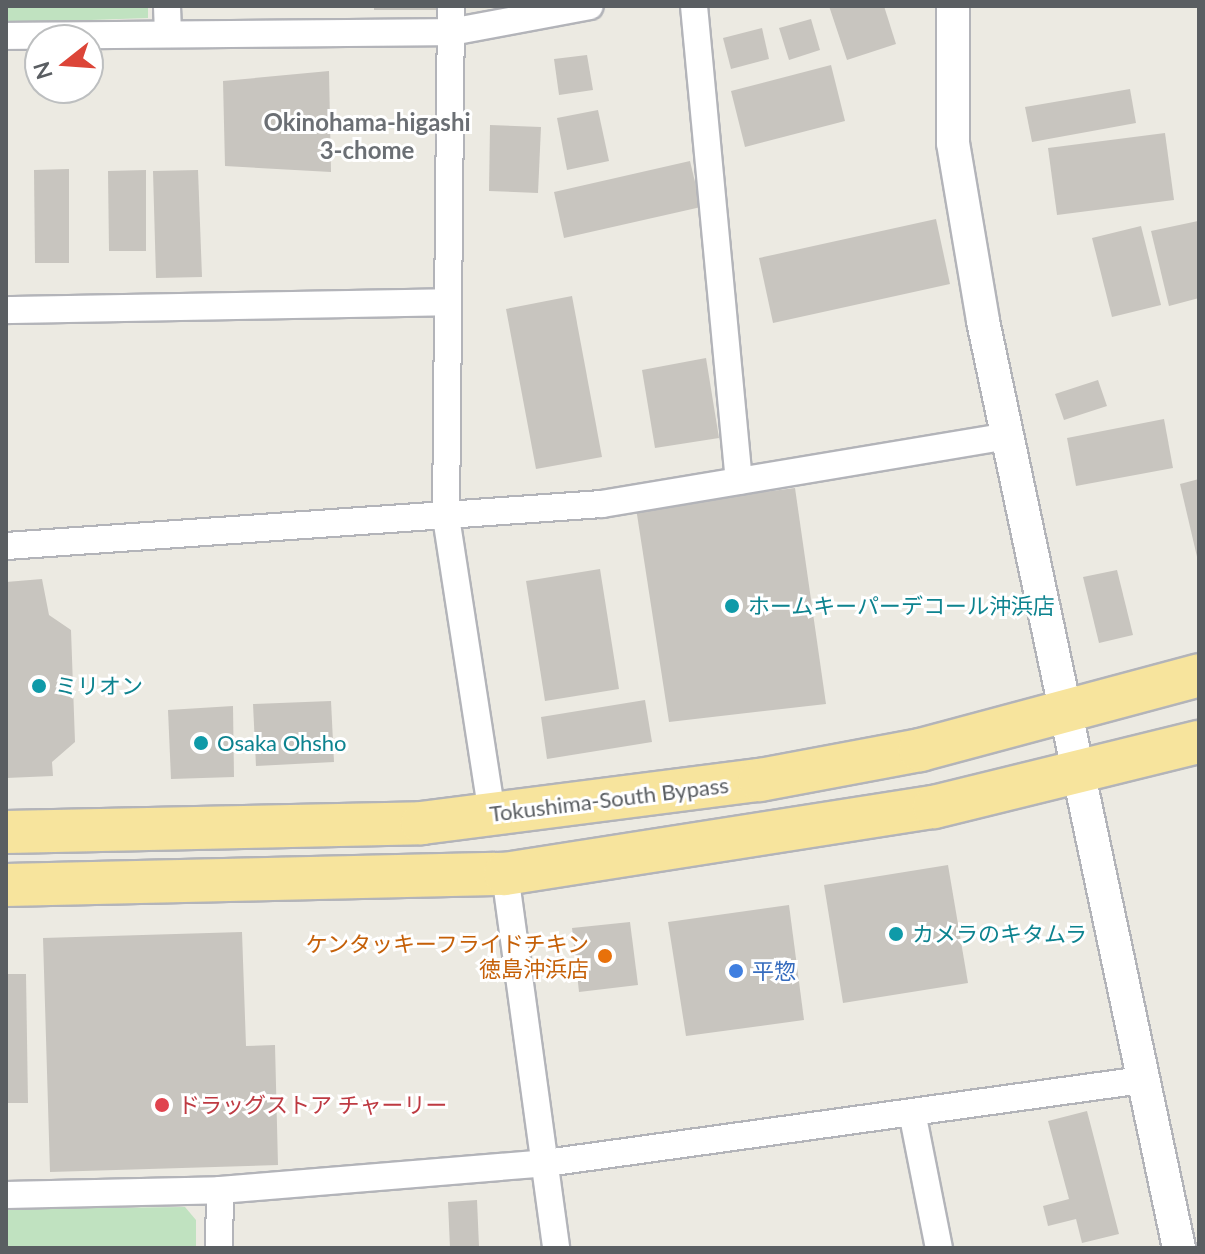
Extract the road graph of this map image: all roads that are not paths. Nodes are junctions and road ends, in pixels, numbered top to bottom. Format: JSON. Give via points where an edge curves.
{"nodes":[{"id":1,"x":167,"y":6,"type":"edge"},
{"id":2,"x":590,"y":6,"type":"edge"},
{"id":3,"x":694,"y":6,"type":"edge"},
{"id":4,"x":953,"y":6,"type":"edge"},
{"id":5,"x":451,"y":19,"type":"edge"},
{"id":6,"x":168,"y":33,"type":"junction"},
{"id":7,"x":6,"y":36,"type":"edge"},
{"id":8,"x":448,"y":302,"type":"junction"},
{"id":9,"x":6,"y":310,"type":"edge"},
{"id":10,"x":1007,"y":436,"type":"junction"},
{"id":11,"x":739,"y":481,"type":"junction"},
{"id":12,"x":446,"y":517,"type":"junction"},
{"id":13,"x":6,"y":546,"type":"edge"},
{"id":14,"x":1199,"y":675,"type":"edge"},
{"id":15,"x":1063,"y":712,"type":"junction"},
{"id":16,"x":1199,"y":742,"type":"edge"},
{"id":17,"x":1079,"y":775,"type":"junction"},
{"id":18,"x":492,"y":814,"type":"junction"},
{"id":19,"x":6,"y":832,"type":"edge"},
{"id":20,"x":505,"y":874,"type":"junction"},
{"id":21,"x":6,"y":885,"type":"edge"},
{"id":22,"x":1142,"y":1080,"type":"junction"},
{"id":23,"x":913,"y":1117,"type":"junction"},
{"id":24,"x":539,"y":1164,"type":"junction"},
{"id":25,"x":220,"y":1190,"type":"junction"},
{"id":26,"x":6,"y":1195,"type":"edge"},
{"id":27,"x":219,"y":1248,"type":"edge"},
{"id":28,"x":556,"y":1248,"type":"edge"},
{"id":29,"x":939,"y":1248,"type":"edge"},
{"id":30,"x":1179,"y":1248,"type":"edge"}],
"edges":[{"from":1,"to":6,"type":"street"},
{"from":2,"to":5,"type":"street"},
{"from":3,"to":11,"type":"street"},
{"from":4,"to":10,"type":"street","via":[[953,143]]},
{"from":5,"to":6,"type":"street"},
{"from":5,"to":8,"type":"street"},
{"from":6,"to":7,"type":"street"},
{"from":8,"to":9,"type":"street"},
{"from":8,"to":12,"type":"street"},
{"from":10,"to":11,"type":"street"},
{"from":10,"to":15,"type":"street"},
{"from":11,"to":12,"type":"street"},
{"from":12,"to":13,"type":"street"},
{"from":12,"to":18,"type":"street"},
{"from":14,"to":15,"type":"highway","name":"Tokushima-South Bypass"},
{"from":15,"to":17,"type":"street"},
{"from":15,"to":18,"type":"highway","name":"Tokushima-South Bypass","via":[[760,780]]},
{"from":16,"to":17,"type":"highway"},
{"from":17,"to":20,"type":"highway","via":[[934,807]]},
{"from":17,"to":22,"type":"street"},
{"from":18,"to":19,"type":"highway","name":"Tokushima-South Bypass","via":[[422,823]]},
{"from":20,"to":21,"type":"highway"},
{"from":20,"to":24,"type":"street"},
{"from":22,"to":23,"type":"street"},
{"from":22,"to":30,"type":"street"},
{"from":23,"to":24,"type":"street"},
{"from":23,"to":29,"type":"street"},
{"from":24,"to":25,"type":"street"},
{"from":24,"to":28,"type":"street"},
{"from":25,"to":26,"type":"street"},
{"from":25,"to":27,"type":"street"}]}
